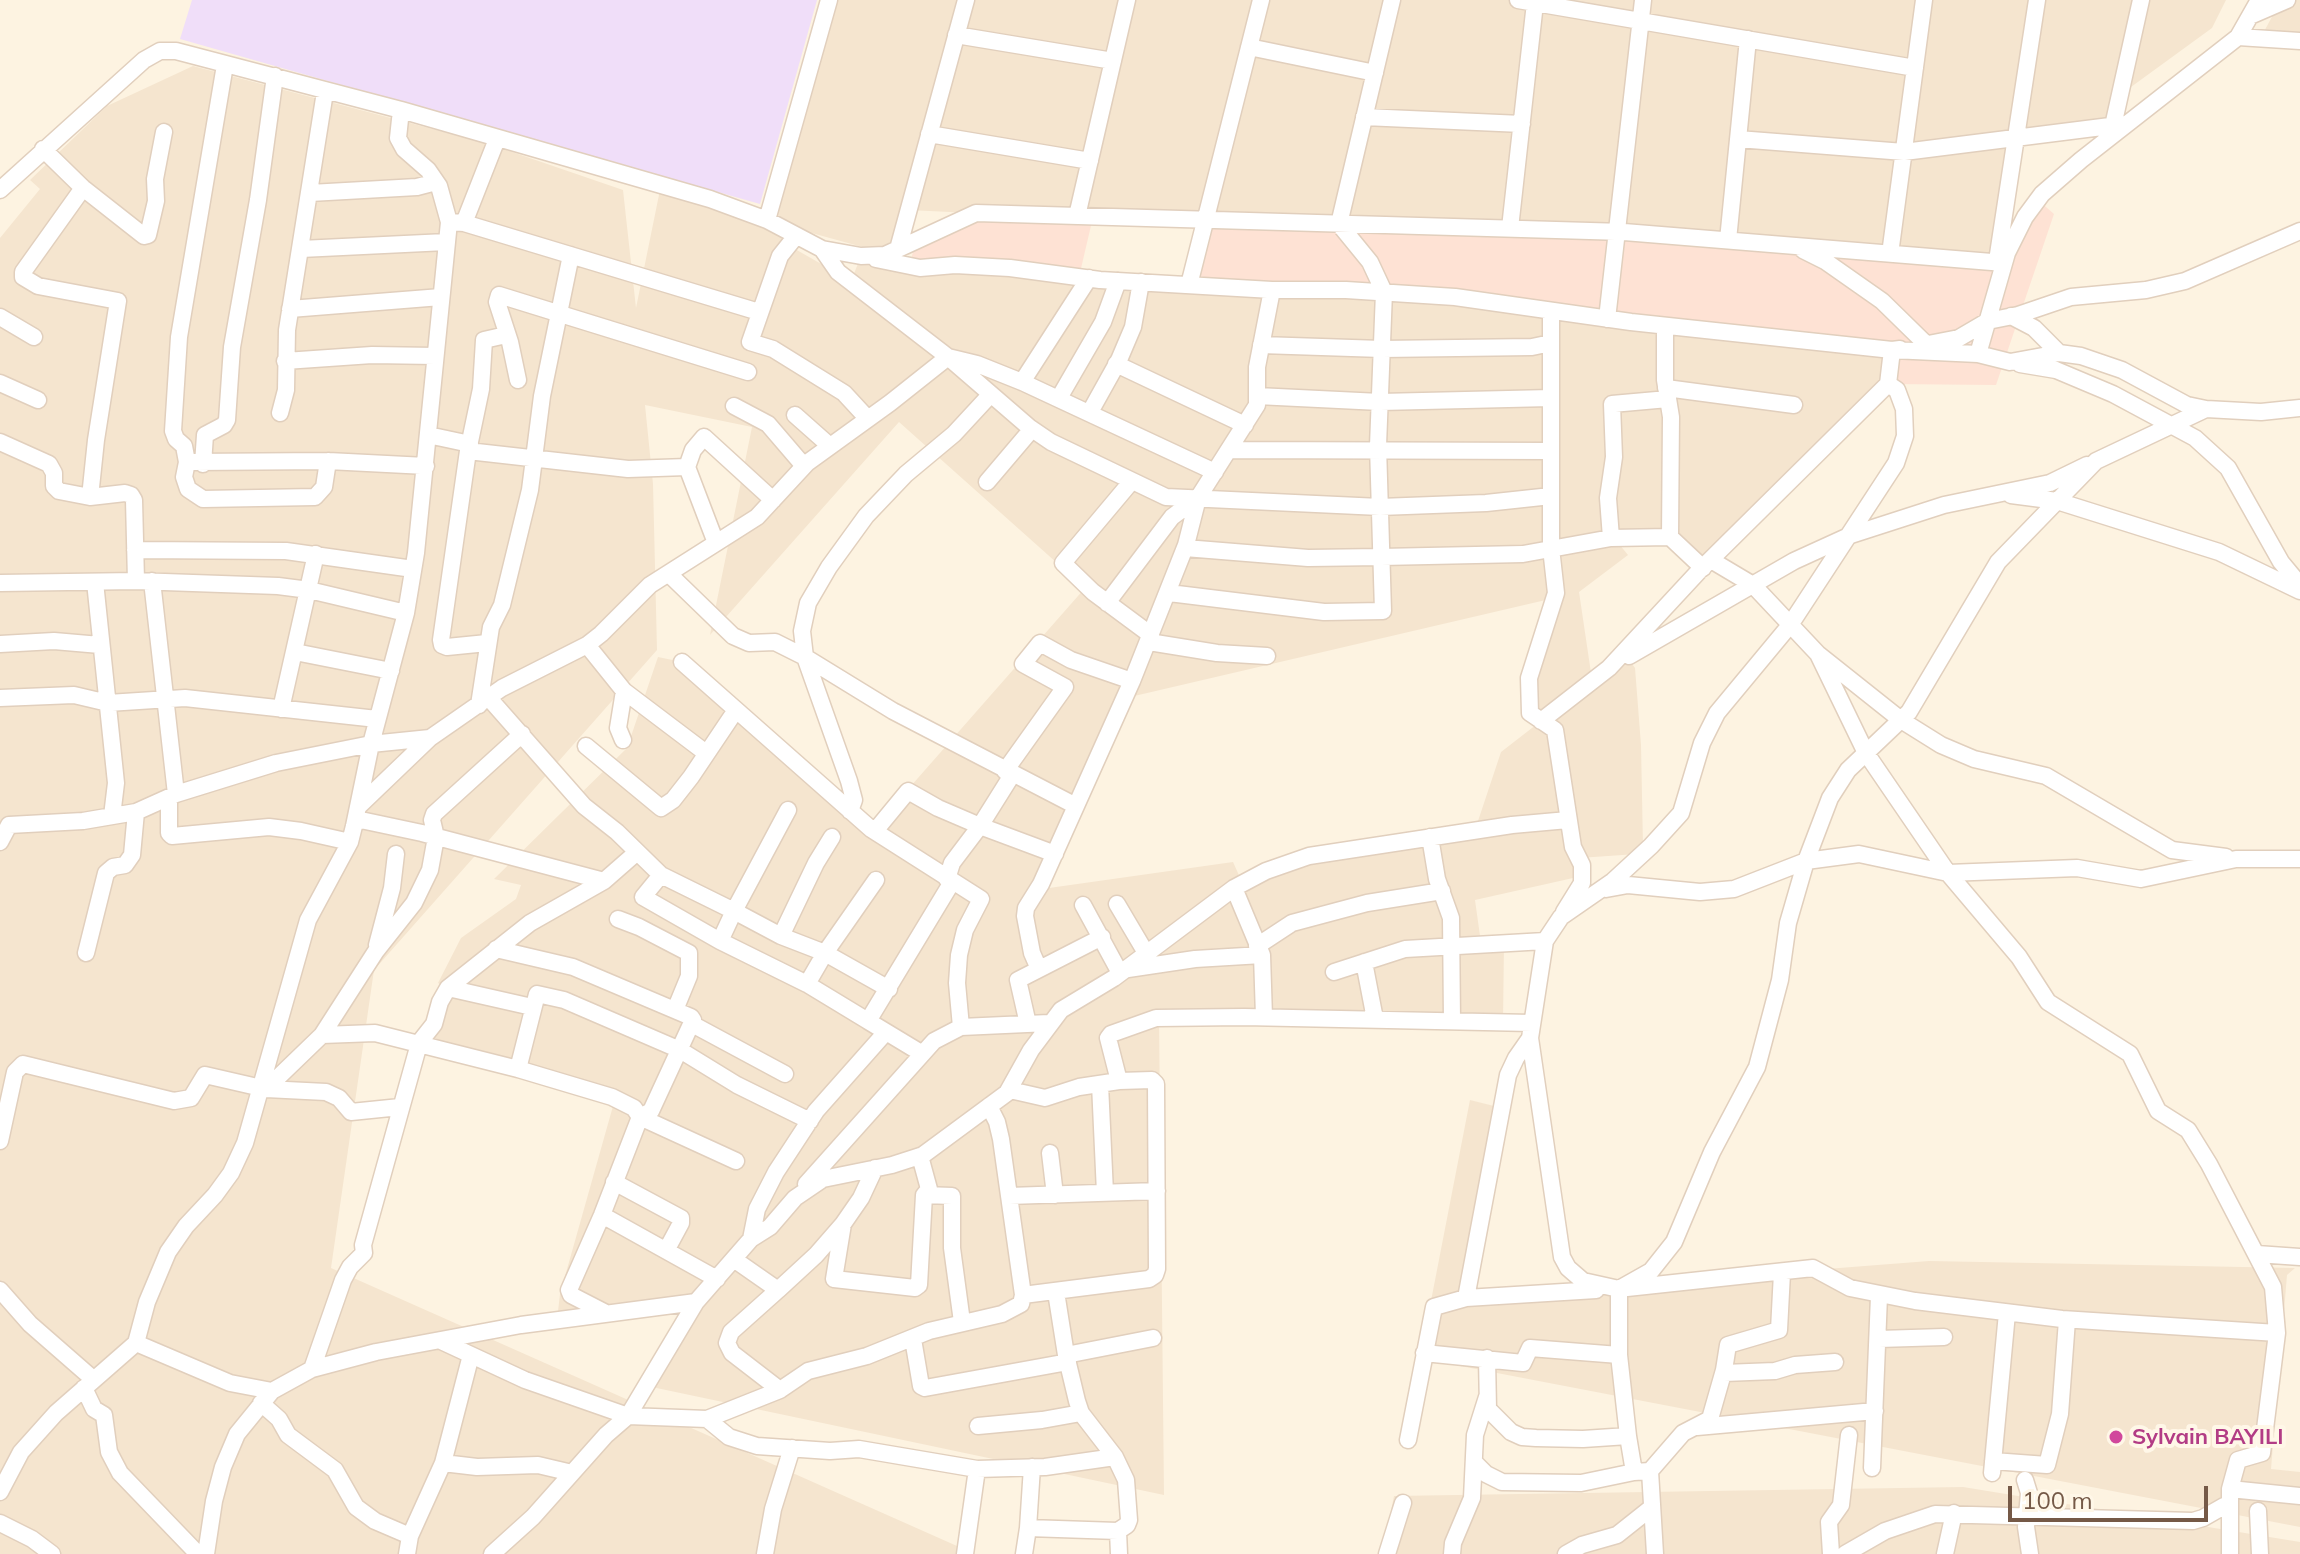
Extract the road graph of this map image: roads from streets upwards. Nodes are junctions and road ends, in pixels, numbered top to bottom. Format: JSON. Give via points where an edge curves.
{"nodes":[{"id":1,"x":829,"y":0,"type":"edge"},
{"id":2,"x":966,"y":0,"type":"edge"},
{"id":3,"x":1127,"y":0,"type":"edge"},
{"id":4,"x":1261,"y":0,"type":"edge"},
{"id":5,"x":1392,"y":0,"type":"edge"},
{"id":6,"x":1518,"y":0,"type":"edge"},
{"id":7,"x":1643,"y":0,"type":"edge"},
{"id":8,"x":1924,"y":0,"type":"edge"},
{"id":9,"x":2037,"y":0,"type":"edge"},
{"id":10,"x":2141,"y":0,"type":"edge"},
{"id":11,"x":2259,"y":0,"type":"edge"},
{"id":12,"x":2287,"y":0,"type":"edge"},
{"id":13,"x":1535,"y":3,"type":"junction"},
{"id":14,"x":2250,"y":16,"type":"junction"},
{"id":15,"x":1641,"y":21,"type":"junction"},
{"id":16,"x":956,"y":35,"type":"junction"},
{"id":17,"x":2238,"y":37,"type":"junction"},
{"id":18,"x":1748,"y":39,"type":"junction"},
{"id":19,"x":2300,"y":41,"type":"edge"},
{"id":20,"x":1249,"y":47,"type":"junction"},
{"id":21,"x":1113,"y":61,"type":"junction"},
{"id":22,"x":225,"y":65,"type":"junction"},
{"id":23,"x":1915,"y":68,"type":"junction"},
{"id":24,"x":1375,"y":73,"type":"junction"},
{"id":25,"x":275,"y":76,"type":"junction"},
{"id":26,"x":325,"y":92,"type":"junction"},
{"id":27,"x":401,"y":110,"type":"junction"},
{"id":28,"x":1364,"y":117,"type":"junction"},
{"id":29,"x":1522,"y":124,"type":"junction"},
{"id":30,"x":2120,"y":125,"type":"junction"},
{"id":31,"x":164,"y":132,"type":"dead end"},
{"id":32,"x":929,"y":134,"type":"junction"},
{"id":33,"x":2016,"y":138,"type":"junction"},
{"id":34,"x":497,"y":139,"type":"junction"},
{"id":35,"x":1738,"y":139,"type":"junction"},
{"id":36,"x":43,"y":149,"type":"junction"},
{"id":37,"x":1904,"y":152,"type":"junction"},
{"id":38,"x":1090,"y":161,"type":"junction"},
{"id":39,"x":436,"y":182,"type":"junction"},
{"id":40,"x":83,"y":188,"type":"junction"},
{"id":41,"x":0,"y":190,"type":"edge"},
{"id":42,"x":310,"y":193,"type":"junction"},
{"id":43,"x":1077,"y":216,"type":"junction"},
{"id":44,"x":767,"y":220,"type":"junction"},
{"id":45,"x":1205,"y":220,"type":"junction"},
{"id":46,"x":456,"y":223,"type":"junction"},
{"id":47,"x":1339,"y":224,"type":"junction"},
{"id":48,"x":1510,"y":228,"type":"junction"},
{"id":49,"x":1618,"y":231,"type":"junction"},
{"id":50,"x":2300,"y":231,"type":"edge"},
{"id":51,"x":796,"y":236,"type":"junction"},
{"id":52,"x":1728,"y":240,"type":"junction"},
{"id":53,"x":446,"y":242,"type":"junction"},
{"id":54,"x":1794,"y":246,"type":"junction"},
{"id":55,"x":301,"y":249,"type":"junction"},
{"id":56,"x":822,"y":249,"type":"junction"},
{"id":57,"x":898,"y":249,"type":"junction"},
{"id":58,"x":1890,"y":254,"type":"junction"},
{"id":59,"x":571,"y":255,"type":"junction"},
{"id":60,"x":861,"y":256,"type":"junction"},
{"id":61,"x":2000,"y":263,"type":"junction"},
{"id":62,"x":1089,"y":278,"type":"junction"},
{"id":63,"x":1118,"y":281,"type":"junction"},
{"id":64,"x":1141,"y":282,"type":"junction"},
{"id":65,"x":1189,"y":285,"type":"junction"},
{"id":66,"x":1272,"y":290,"type":"junction"},
{"id":67,"x":1384,"y":292,"type":"junction"},
{"id":68,"x":441,"y":297,"type":"junction"},
{"id":69,"x":290,"y":309,"type":"junction"},
{"id":70,"x":1551,"y":311,"type":"junction"},
{"id":71,"x":759,"y":312,"type":"junction"},
{"id":72,"x":558,"y":314,"type":"junction"},
{"id":73,"x":2011,"y":316,"type":"junction"},
{"id":74,"x":0,"y":317,"type":"edge"},
{"id":75,"x":1607,"y":319,"type":"junction"},
{"id":76,"x":1988,"y":321,"type":"junction"},
{"id":77,"x":1665,"y":326,"type":"junction"},
{"id":78,"x":506,"y":335,"type":"junction"},
{"id":79,"x":34,"y":337,"type":"dead end"},
{"id":80,"x":1551,"y":343,"type":"junction"},
{"id":81,"x":1261,"y":345,"type":"junction"},
{"id":82,"x":1382,"y":349,"type":"junction"},
{"id":83,"x":1935,"y":349,"type":"junction"},
{"id":84,"x":1892,"y":350,"type":"junction"},
{"id":85,"x":2059,"y":353,"type":"junction"},
{"id":86,"x":1978,"y":354,"type":"junction"},
{"id":87,"x":435,"y":356,"type":"junction"},
{"id":88,"x":948,"y":357,"type":"junction"},
{"id":89,"x":285,"y":361,"type":"junction"},
{"id":90,"x":2010,"y":362,"type":"junction"},
{"id":91,"x":1116,"y":364,"type":"junction"},
{"id":92,"x":748,"y":372,"type":"dead end"},
{"id":93,"x":518,"y":380,"type":"dead end"},
{"id":94,"x":1022,"y":382,"type":"junction"},
{"id":95,"x":0,"y":383,"type":"edge"},
{"id":96,"x":1888,"y":384,"type":"junction"},
{"id":97,"x":991,"y":394,"type":"junction"},
{"id":98,"x":1667,"y":394,"type":"junction"},
{"id":99,"x":1257,"y":396,"type":"junction"},
{"id":100,"x":1059,"y":398,"type":"junction"},
{"id":101,"x":1551,"y":398,"type":"junction"},
{"id":102,"x":38,"y":400,"type":"dead end"},
{"id":103,"x":1380,"y":402,"type":"junction"},
{"id":104,"x":1794,"y":405,"type":"dead end"},
{"id":105,"x":734,"y":406,"type":"dead end"},
{"id":106,"x":2300,"y":408,"type":"edge"},
{"id":107,"x":2206,"y":409,"type":"junction"},
{"id":108,"x":1090,"y":412,"type":"junction"},
{"id":109,"x":280,"y":413,"type":"dead end"},
{"id":110,"x":795,"y":415,"type":"dead end"},
{"id":111,"x":868,"y":419,"type":"junction"},
{"id":112,"x":1245,"y":425,"type":"junction"},
{"id":113,"x":2170,"y":425,"type":"junction"},
{"id":114,"x":1032,"y":429,"type":"junction"},
{"id":115,"x":428,"y":435,"type":"junction"},
{"id":116,"x":0,"y":442,"type":"edge"},
{"id":117,"x":830,"y":446,"type":"junction"},
{"id":118,"x":469,"y":448,"type":"junction"},
{"id":119,"x":1229,"y":450,"type":"junction"},
{"id":120,"x":1551,"y":451,"type":"junction"},
{"id":121,"x":1379,"y":452,"type":"junction"},
{"id":122,"x":534,"y":459,"type":"junction"},
{"id":123,"x":328,"y":461,"type":"junction"},
{"id":124,"x":2096,"y":461,"type":"junction"},
{"id":125,"x":195,"y":463,"type":"junction"},
{"id":126,"x":426,"y":466,"type":"junction"},
{"id":127,"x":804,"y":466,"type":"junction"},
{"id":128,"x":687,"y":467,"type":"junction"},
{"id":129,"x":1215,"y":472,"type":"junction"},
{"id":130,"x":987,"y":482,"type":"dead end"},
{"id":131,"x":1131,"y":482,"type":"junction"},
{"id":132,"x":1997,"y":494,"type":"junction"},
{"id":133,"x":1551,"y":496,"type":"junction"},
{"id":134,"x":90,"y":497,"type":"junction"},
{"id":135,"x":1198,"y":498,"type":"junction"},
{"id":136,"x":773,"y":500,"type":"junction"},
{"id":137,"x":2057,"y":501,"type":"junction"},
{"id":138,"x":1380,"y":507,"type":"junction"},
{"id":139,"x":1851,"y":535,"type":"junction"},
{"id":140,"x":1670,"y":537,"type":"junction"},
{"id":141,"x":1611,"y":538,"type":"junction"},
{"id":142,"x":716,"y":543,"type":"junction"},
{"id":143,"x":1185,"y":548,"type":"junction"},
{"id":144,"x":1551,"y":548,"type":"junction"},
{"id":145,"x":135,"y":550,"type":"junction"},
{"id":146,"x":316,"y":554,"type":"junction"},
{"id":147,"x":1381,"y":557,"type":"junction"},
{"id":148,"x":1707,"y":564,"type":"junction"},
{"id":149,"x":413,"y":569,"type":"junction"},
{"id":150,"x":669,"y":574,"type":"junction"},
{"id":151,"x":144,"y":581,"type":"junction"},
{"id":152,"x":95,"y":582,"type":"junction"},
{"id":153,"x":0,"y":583,"type":"edge"},
{"id":154,"x":1753,"y":585,"type":"junction"},
{"id":155,"x":2300,"y":588,"type":"edge"},
{"id":156,"x":309,"y":590,"type":"junction"},
{"id":157,"x":1169,"y":593,"type":"junction"},
{"id":158,"x":1107,"y":603,"type":"junction"},
{"id":159,"x":406,"y":613,"type":"junction"},
{"id":160,"x":1790,"y":625,"type":"junction"},
{"id":161,"x":1150,"y":639,"type":"junction"},
{"id":162,"x":487,"y":643,"type":"junction"},
{"id":163,"x":0,"y":644,"type":"edge"},
{"id":164,"x":100,"y":645,"type":"junction"},
{"id":165,"x":587,"y":645,"type":"junction"},
{"id":166,"x":295,"y":652,"type":"junction"},
{"id":167,"x":1818,"y":654,"type":"junction"},
{"id":168,"x":1267,"y":656,"type":"dead end"},
{"id":169,"x":805,"y":657,"type":"junction"},
{"id":170,"x":682,"y":662,"type":"dead end"},
{"id":171,"x":1609,"y":668,"type":"junction"},
{"id":172,"x":391,"y":671,"type":"junction"},
{"id":173,"x":1132,"y":681,"type":"junction"},
{"id":174,"x":624,"y":691,"type":"junction"},
{"id":175,"x":0,"y":698,"type":"edge"},
{"id":176,"x":164,"y":700,"type":"junction"},
{"id":177,"x":483,"y":701,"type":"junction"},
{"id":178,"x":108,"y":703,"type":"junction"},
{"id":179,"x":281,"y":709,"type":"junction"},
{"id":180,"x":736,"y":710,"type":"junction"},
{"id":181,"x":377,"y":719,"type":"junction"},
{"id":182,"x":1901,"y":720,"type":"junction"},
{"id":183,"x":1541,"y":721,"type":"junction"},
{"id":184,"x":522,"y":734,"type":"junction"},
{"id":185,"x":430,"y":738,"type":"junction"},
{"id":186,"x":623,"y":740,"type":"dead end"},
{"id":187,"x":371,"y":744,"type":"junction"},
{"id":188,"x":586,"y":746,"type":"dead end"},
{"id":189,"x":706,"y":753,"type":"junction"},
{"id":190,"x":1866,"y":753,"type":"junction"},
{"id":191,"x":1009,"y":773,"type":"junction"},
{"id":192,"x":172,"y":796,"type":"junction"},
{"id":193,"x":1076,"y":806,"type":"junction"},
{"id":194,"x":788,"y":810,"type":"dead end"},
{"id":195,"x":850,"y":811,"type":"junction"},
{"id":196,"x":136,"y":812,"type":"junction"},
{"id":197,"x":357,"y":813,"type":"junction"},
{"id":198,"x":112,"y":816,"type":"junction"},
{"id":199,"x":1568,"y":820,"type":"junction"},
{"id":200,"x":4,"y":823,"type":"edge"},
{"id":201,"x":980,"y":826,"type":"junction"},
{"id":202,"x":875,"y":831,"type":"junction"},
{"id":203,"x":436,"y":837,"type":"junction"},
{"id":204,"x":832,"y":837,"type":"dead end"},
{"id":205,"x":1430,"y":837,"type":"junction"},
{"id":206,"x":0,"y":842,"type":"edge"},
{"id":207,"x":350,"y":842,"type":"junction"},
{"id":208,"x":636,"y":853,"type":"junction"},
{"id":209,"x":396,"y":854,"type":"dead end"},
{"id":210,"x":1055,"y":854,"type":"junction"},
{"id":211,"x":2236,"y":859,"type":"junction"},
{"id":212,"x":2300,"y":859,"type":"edge"},
{"id":213,"x":1806,"y":861,"type":"junction"},
{"id":214,"x":1948,"y":873,"type":"junction"},
{"id":215,"x":661,"y":875,"type":"junction"},
{"id":216,"x":876,"y":880,"type":"dead end"},
{"id":217,"x":950,"y":880,"type":"junction"},
{"id":218,"x":604,"y":881,"type":"junction"},
{"id":219,"x":1234,"y":888,"type":"junction"},
{"id":220,"x":1603,"y":889,"type":"junction"},
{"id":221,"x":1442,"y":891,"type":"junction"},
{"id":222,"x":1117,"y":904,"type":"dead end"},
{"id":223,"x":1083,"y":905,"type":"dead end"},
{"id":224,"x":734,"y":911,"type":"junction"},
{"id":225,"x":1561,"y":917,"type":"junction"},
{"id":226,"x":618,"y":919,"type":"dead end"},
{"id":227,"x":781,"y":936,"type":"junction"},
{"id":228,"x":1102,"y":937,"type":"junction"},
{"id":229,"x":720,"y":941,"type":"junction"},
{"id":230,"x":1545,"y":941,"type":"junction"},
{"id":231,"x":1453,"y":945,"type":"junction"},
{"id":232,"x":496,"y":949,"type":"junction"},
{"id":233,"x":1259,"y":950,"type":"junction"},
{"id":234,"x":376,"y":951,"type":"junction"},
{"id":235,"x":86,"y":953,"type":"dead end"},
{"id":236,"x":825,"y":953,"type":"junction"},
{"id":237,"x":1146,"y":953,"type":"junction"},
{"id":238,"x":1364,"y":962,"type":"junction"},
{"id":239,"x":1039,"y":969,"type":"junction"},
{"id":240,"x":1122,"y":972,"type":"junction"},
{"id":241,"x":1334,"y":972,"type":"dead end"},
{"id":242,"x":807,"y":984,"type":"junction"},
{"id":243,"x":448,"y":988,"type":"junction"},
{"id":244,"x":889,"y":989,"type":"junction"},
{"id":245,"x":532,"y":1007,"type":"junction"},
{"id":246,"x":675,"y":1010,"type":"junction"},
{"id":247,"x":1264,"y":1017,"type":"junction"},
{"id":248,"x":1375,"y":1019,"type":"junction"},
{"id":249,"x":868,"y":1021,"type":"junction"},
{"id":250,"x":1452,"y":1021,"type":"junction"},
{"id":251,"x":1049,"y":1023,"type":"junction"},
{"id":252,"x":692,"y":1024,"type":"junction"},
{"id":253,"x":1028,"y":1024,"type":"junction"},
{"id":254,"x":961,"y":1027,"type":"junction"},
{"id":255,"x":1531,"y":1030,"type":"junction"},
{"id":256,"x":886,"y":1032,"type":"junction"},
{"id":257,"x":322,"y":1035,"type":"junction"},
{"id":258,"x":419,"y":1043,"type":"junction"},
{"id":259,"x":680,"y":1050,"type":"junction"},
{"id":260,"x":921,"y":1053,"type":"junction"},
{"id":261,"x":518,"y":1069,"type":"junction"},
{"id":262,"x":785,"y":1074,"type":"dead end"},
{"id":263,"x":1119,"y":1081,"type":"junction"},
{"id":264,"x":1100,"y":1084,"type":"junction"},
{"id":265,"x":264,"y":1090,"type":"junction"},
{"id":266,"x":1010,"y":1090,"type":"junction"},
{"id":267,"x":989,"y":1106,"type":"junction"},
{"id":268,"x":400,"y":1107,"type":"junction"},
{"id":269,"x":640,"y":1117,"type":"junction"},
{"id":270,"x":810,"y":1121,"type":"junction"},
{"id":271,"x":0,"y":1141,"type":"edge"},
{"id":272,"x":1050,"y":1153,"type":"dead end"},
{"id":273,"x":920,"y":1156,"type":"junction"},
{"id":274,"x":736,"y":1161,"type":"dead end"},
{"id":275,"x":875,"y":1168,"type":"junction"},
{"id":276,"x":614,"y":1182,"type":"junction"},
{"id":277,"x":1157,"y":1191,"type":"junction"},
{"id":278,"x":1105,"y":1193,"type":"junction"},
{"id":279,"x":924,"y":1195,"type":"junction"},
{"id":280,"x":1055,"y":1195,"type":"junction"},
{"id":281,"x":1009,"y":1196,"type":"junction"},
{"id":282,"x":795,"y":1198,"type":"junction"},
{"id":283,"x":602,"y":1215,"type":"junction"},
{"id":284,"x":843,"y":1224,"type":"junction"},
{"id":285,"x":751,"y":1239,"type":"junction"},
{"id":286,"x":667,"y":1249,"type":"junction"},
{"id":287,"x":2257,"y":1254,"type":"junction"},
{"id":288,"x":2300,"y":1257,"type":"edge"},
{"id":289,"x":735,"y":1260,"type":"junction"},
{"id":290,"x":1782,"y":1273,"type":"junction"},
{"id":291,"x":717,"y":1279,"type":"junction"},
{"id":292,"x":1619,"y":1289,"type":"junction"},
{"id":293,"x":0,"y":1290,"type":"edge"},
{"id":294,"x":778,"y":1290,"type":"junction"},
{"id":295,"x":1056,"y":1292,"type":"junction"},
{"id":296,"x":1023,"y":1295,"type":"junction"},
{"id":297,"x":1879,"y":1296,"type":"junction"},
{"id":298,"x":1466,"y":1298,"type":"junction"},
{"id":299,"x":696,"y":1302,"type":"junction"},
{"id":300,"x":604,"y":1312,"type":"junction"},
{"id":301,"x":2007,"y":1313,"type":"junction"},
{"id":302,"x":2067,"y":1320,"type":"junction"},
{"id":303,"x":962,"y":1322,"type":"junction"},
{"id":304,"x":2277,"y":1333,"type":"junction"},
{"id":305,"x":1944,"y":1337,"type":"dead end"},
{"id":306,"x":1153,"y":1338,"type":"dead end"},
{"id":307,"x":913,"y":1339,"type":"junction"},
{"id":308,"x":1879,"y":1339,"type":"junction"},
{"id":309,"x":441,"y":1341,"type":"junction"},
{"id":310,"x":136,"y":1343,"type":"junction"},
{"id":311,"x":1424,"y":1353,"type":"junction"},
{"id":312,"x":471,"y":1355,"type":"junction"},
{"id":313,"x":1619,"y":1355,"type":"junction"},
{"id":314,"x":1487,"y":1358,"type":"junction"},
{"id":315,"x":1067,"y":1359,"type":"junction"},
{"id":316,"x":1835,"y":1362,"type":"dead end"},
{"id":317,"x":312,"y":1369,"type":"junction"},
{"id":318,"x":1724,"y":1373,"type":"junction"},
{"id":319,"x":89,"y":1384,"type":"junction"},
{"id":320,"x":780,"y":1390,"type":"junction"},
{"id":321,"x":1487,"y":1396,"type":"junction"},
{"id":322,"x":266,"y":1397,"type":"junction"},
{"id":323,"x":1875,"y":1411,"type":"junction"},
{"id":324,"x":1081,"y":1413,"type":"junction"},
{"id":325,"x":628,"y":1416,"type":"junction"},
{"id":326,"x":707,"y":1419,"type":"junction"},
{"id":327,"x":978,"y":1426,"type":"dead end"},
{"id":328,"x":1694,"y":1427,"type":"junction"},
{"id":329,"x":1849,"y":1435,"type":"dead end"},
{"id":330,"x":1628,"y":1436,"type":"junction"},
{"id":331,"x":1408,"y":1440,"type":"dead end"},
{"id":332,"x":792,"y":1448,"type":"junction"},
{"id":333,"x":1115,"y":1457,"type":"junction"},
{"id":334,"x":1474,"y":1462,"type":"junction"},
{"id":335,"x":443,"y":1463,"type":"junction"},
{"id":336,"x":1032,"y":1467,"type":"junction"},
{"id":337,"x":1872,"y":1468,"type":"dead end"},
{"id":338,"x":977,"y":1469,"type":"junction"},
{"id":339,"x":1642,"y":1472,"type":"junction"},
{"id":340,"x":572,"y":1473,"type":"junction"},
{"id":341,"x":2025,"y":1480,"type":"dead end"},
{"id":342,"x":2230,"y":1489,"type":"junction"},
{"id":343,"x":0,"y":1492,"type":"edge"},
{"id":344,"x":2300,"y":1496,"type":"edge"},
{"id":345,"x":1403,"y":1503,"type":"dead end"},
{"id":346,"x":2224,"y":1506,"type":"dead end"},
{"id":347,"x":1651,"y":1508,"type":"junction"},
{"id":348,"x":2258,"y":1511,"type":"dead end"},
{"id":349,"x":1954,"y":1513,"type":"junction"},
{"id":350,"x":2026,"y":1516,"type":"junction"},
{"id":351,"x":0,"y":1523,"type":"edge"},
{"id":352,"x":1028,"y":1528,"type":"junction"},
{"id":353,"x":1118,"y":1531,"type":"junction"},
{"id":354,"x":410,"y":1536,"type":"junction"},
{"id":355,"x":1569,"y":1553,"type":"edge"},
{"id":356,"x":52,"y":1554,"type":"edge"},
{"id":357,"x":198,"y":1554,"type":"edge"},
{"id":358,"x":206,"y":1554,"type":"edge"},
{"id":359,"x":407,"y":1554,"type":"edge"},
{"id":360,"x":492,"y":1554,"type":"edge"},
{"id":361,"x":765,"y":1554,"type":"edge"},
{"id":362,"x":965,"y":1554,"type":"edge"},
{"id":363,"x":1024,"y":1554,"type":"edge"},
{"id":364,"x":1119,"y":1554,"type":"edge"},
{"id":365,"x":1387,"y":1554,"type":"edge"},
{"id":366,"x":1452,"y":1554,"type":"edge"},
{"id":367,"x":1655,"y":1554,"type":"edge"},
{"id":368,"x":1831,"y":1554,"type":"edge"},
{"id":369,"x":1845,"y":1554,"type":"edge"},
{"id":370,"x":1945,"y":1554,"type":"edge"},
{"id":371,"x":2030,"y":1554,"type":"edge"},
{"id":372,"x":2230,"y":1554,"type":"edge"},
{"id":373,"x":2260,"y":1554,"type":"edge"}],
"edges":[{"from":1,"to":44,"type":"street"},
{"from":2,"to":16,"type":"street"},
{"from":3,"to":21,"type":"street"},
{"from":4,"to":20,"type":"street"},
{"from":5,"to":24,"type":"street"},
{"from":6,"to":13,"type":"street"},
{"from":7,"to":15,"type":"street"},
{"from":8,"to":23,"type":"street"},
{"from":9,"to":33,"type":"street"},
{"from":10,"to":30,"type":"street"},
{"from":11,"to":14,"type":"street"},
{"from":12,"to":14,"type":"street"},
{"from":13,"to":15,"type":"street"},
{"from":13,"to":29,"type":"street"},
{"from":14,"to":17,"type":"street"},
{"from":15,"to":18,"type":"street"},
{"from":15,"to":49,"type":"street"},
{"from":16,"to":21,"type":"street"},
{"from":16,"to":32,"type":"street"},
{"from":17,"to":19,"type":"street"},
{"from":17,"to":30,"type":"street"},
{"from":18,"to":23,"type":"street"},
{"from":18,"to":35,"type":"street"},
{"from":20,"to":24,"type":"street"},
{"from":20,"to":45,"type":"street"},
{"from":21,"to":38,"type":"street"},
{"from":22,"to":25,"type":"street"},
{"from":22,"to":36,"type":"street","via":[[160,51]]},
{"from":22,"to":125,"type":"street","via":[[179,337],[173,431]]},
{"from":23,"to":37,"type":"street"},
{"from":24,"to":28,"type":"street"},
{"from":25,"to":26,"type":"street"},
{"from":25,"to":125,"type":"street","via":[[232,347],[227,420],[205,435]]},
{"from":26,"to":27,"type":"street"},
{"from":26,"to":42,"type":"street"},
{"from":27,"to":34,"type":"street"},
{"from":27,"to":39,"type":"street","via":[[398,138]]},
{"from":28,"to":29,"type":"street"},
{"from":28,"to":47,"type":"street"},
{"from":29,"to":48,"type":"street"},
{"from":30,"to":33,"type":"street"},
{"from":30,"to":61,"type":"street","via":[[2042,194]]},
{"from":31,"to":40,"type":"street","via":[[148,235]]},
{"from":32,"to":38,"type":"street"},
{"from":32,"to":57,"type":"street"},
{"from":33,"to":37,"type":"street"},
{"from":33,"to":61,"type":"street"},
{"from":34,"to":44,"type":"street"},
{"from":34,"to":46,"type":"street"},
{"from":35,"to":37,"type":"street"},
{"from":35,"to":52,"type":"street"},
{"from":36,"to":40,"type":"street"},
{"from":36,"to":41,"type":"street"},
{"from":37,"to":58,"type":"street"},
{"from":38,"to":43,"type":"street"},
{"from":39,"to":42,"type":"street"},
{"from":39,"to":46,"type":"street"},
{"from":40,"to":134,"type":"street","via":[[23,272],[38,286],[118,301]]},
{"from":42,"to":55,"type":"street"},
{"from":43,"to":45,"type":"street"},
{"from":43,"to":57,"type":"street","via":[[976,213]]},
{"from":44,"to":51,"type":"street"},
{"from":45,"to":47,"type":"street"},
{"from":45,"to":65,"type":"street"},
{"from":46,"to":53,"type":"street"},
{"from":46,"to":59,"type":"street"},
{"from":47,"to":48,"type":"street"},
{"from":47,"to":67,"type":"street","via":[[1370,262]]},
{"from":48,"to":49,"type":"street"},
{"from":49,"to":52,"type":"street"},
{"from":49,"to":75,"type":"street"},
{"from":50,"to":73,"type":"street","via":[[2185,281],[2071,297]]},
{"from":51,"to":56,"type":"street"},
{"from":51,"to":71,"type":"street","via":[[780,256]]},
{"from":52,"to":54,"type":"street"},
{"from":53,"to":55,"type":"street"},
{"from":53,"to":68,"type":"street"},
{"from":54,"to":58,"type":"street"},
{"from":54,"to":83,"type":"street","via":[[1882,301]]},
{"from":55,"to":69,"type":"street"},
{"from":56,"to":60,"type":"street"},
{"from":56,"to":88,"type":"street","via":[[838,272]]},
{"from":57,"to":60,"type":"street"},
{"from":58,"to":61,"type":"street"},
{"from":59,"to":71,"type":"street"},
{"from":59,"to":72,"type":"street"},
{"from":60,"to":62,"type":"street","via":[[920,268],[1010,268]]},
{"from":61,"to":76,"type":"street"},
{"from":62,"to":63,"type":"street"},
{"from":62,"to":94,"type":"street"},
{"from":63,"to":64,"type":"street"},
{"from":63,"to":100,"type":"street","via":[[1103,322]]},
{"from":64,"to":65,"type":"street"},
{"from":64,"to":91,"type":"street","via":[[1133,327]]},
{"from":65,"to":66,"type":"street"},
{"from":66,"to":67,"type":"street"},
{"from":66,"to":81,"type":"street"},
{"from":67,"to":70,"type":"street"},
{"from":67,"to":82,"type":"street"},
{"from":68,"to":69,"type":"street"},
{"from":68,"to":87,"type":"street"},
{"from":69,"to":89,"type":"street"},
{"from":70,"to":75,"type":"street"},
{"from":70,"to":80,"type":"street"},
{"from":71,"to":111,"type":"street","via":[[750,342],[773,349],[844,393]]},
{"from":72,"to":78,"type":"street","via":[[499,295]]},
{"from":72,"to":92,"type":"street"},
{"from":72,"to":122,"type":"street"},
{"from":73,"to":76,"type":"street"},
{"from":73,"to":85,"type":"street","via":[[2034,328]]},
{"from":74,"to":79,"type":"street"},
{"from":75,"to":77,"type":"street"},
{"from":76,"to":83,"type":"street"},
{"from":76,"to":86,"type":"street"},
{"from":77,"to":84,"type":"street"},
{"from":77,"to":98,"type":"street"},
{"from":78,"to":93,"type":"street"},
{"from":78,"to":118,"type":"street","via":[[484,340]]},
{"from":80,"to":82,"type":"street"},
{"from":80,"to":101,"type":"street"},
{"from":81,"to":82,"type":"street"},
{"from":81,"to":99,"type":"street"},
{"from":82,"to":103,"type":"street"},
{"from":83,"to":84,"type":"street"},
{"from":83,"to":86,"type":"street"},
{"from":84,"to":96,"type":"street"},
{"from":85,"to":90,"type":"street"},
{"from":85,"to":107,"type":"street","via":[[2122,370],[2187,405]]},
{"from":86,"to":90,"type":"street"},
{"from":87,"to":89,"type":"street"},
{"from":87,"to":115,"type":"street"},
{"from":88,"to":94,"type":"street"},
{"from":88,"to":97,"type":"street"},
{"from":88,"to":111,"type":"street"},
{"from":89,"to":109,"type":"street"},
{"from":90,"to":113,"type":"street","via":[[2056,370]]},
{"from":91,"to":108,"type":"street"},
{"from":91,"to":112,"type":"street"},
{"from":94,"to":100,"type":"street"},
{"from":95,"to":102,"type":"street"},
{"from":96,"to":139,"type":"street","via":[[1900,399],[1905,436],[1896,463]]},
{"from":96,"to":148,"type":"street"},
{"from":97,"to":114,"type":"street"},
{"from":97,"to":169,"type":"street","via":[[866,516],[829,567],[808,603],[802,631]]},
{"from":98,"to":104,"type":"street"},
{"from":98,"to":140,"type":"street"},
{"from":98,"to":141,"type":"street","via":[[1612,404]]},
{"from":99,"to":103,"type":"street"},
{"from":99,"to":112,"type":"street"},
{"from":100,"to":108,"type":"street"},
{"from":101,"to":103,"type":"street"},
{"from":101,"to":120,"type":"street"},
{"from":103,"to":121,"type":"street"},
{"from":105,"to":127,"type":"street","via":[[768,424]]},
{"from":106,"to":107,"type":"street"},
{"from":107,"to":113,"type":"street"},
{"from":108,"to":129,"type":"street"},
{"from":110,"to":117,"type":"street"},
{"from":111,"to":117,"type":"street"},
{"from":112,"to":119,"type":"street"},
{"from":113,"to":124,"type":"street"},
{"from":113,"to":155,"type":"street","via":[[2195,438],[2228,468]]},
{"from":114,"to":130,"type":"street"},
{"from":114,"to":131,"type":"street"},
{"from":115,"to":118,"type":"street"},
{"from":115,"to":126,"type":"street"},
{"from":116,"to":134,"type":"street","via":[[49,464],[59,491]]},
{"from":117,"to":127,"type":"street"},
{"from":118,"to":122,"type":"street"},
{"from":118,"to":162,"type":"street","via":[[441,640],[447,647]]},
{"from":119,"to":121,"type":"street"},
{"from":119,"to":129,"type":"street"},
{"from":120,"to":121,"type":"street"},
{"from":120,"to":133,"type":"street"},
{"from":121,"to":138,"type":"street"},
{"from":122,"to":128,"type":"street","via":[[628,469]]},
{"from":122,"to":162,"type":"street","via":[[515,556]]},
{"from":123,"to":125,"type":"street"},
{"from":123,"to":125,"type":"street","via":[[324,487],[315,497],[203,499],[188,489],[184,477]]},
{"from":123,"to":126,"type":"street"},
{"from":124,"to":132,"type":"street","via":[[2050,483]]},
{"from":124,"to":137,"type":"street"},
{"from":126,"to":149,"type":"street"},
{"from":127,"to":136,"type":"street"},
{"from":128,"to":136,"type":"street","via":[[704,437]]},
{"from":128,"to":142,"type":"street"},
{"from":129,"to":135,"type":"street"},
{"from":131,"to":135,"type":"street","via":[[1166,497]]},
{"from":131,"to":158,"type":"street","via":[[1063,563]]},
{"from":132,"to":137,"type":"street"},
{"from":132,"to":139,"type":"street"},
{"from":133,"to":138,"type":"street"},
{"from":133,"to":144,"type":"street"},
{"from":134,"to":145,"type":"street","via":[[131,495]]},
{"from":135,"to":138,"type":"street"},
{"from":135,"to":143,"type":"street"},
{"from":135,"to":158,"type":"street","via":[[1172,517]]},
{"from":136,"to":142,"type":"street"},
{"from":137,"to":155,"type":"street","via":[[2219,552]]},
{"from":137,"to":182,"type":"street","via":[[1998,562]]},
{"from":138,"to":147,"type":"street"},
{"from":139,"to":154,"type":"street"},
{"from":139,"to":160,"type":"street"},
{"from":140,"to":141,"type":"street"},
{"from":140,"to":148,"type":"street"},
{"from":141,"to":144,"type":"street"},
{"from":142,"to":150,"type":"street"},
{"from":143,"to":147,"type":"street","via":[[1308,558]]},
{"from":143,"to":157,"type":"street"},
{"from":144,"to":147,"type":"street","via":[[1523,554]]},
{"from":144,"to":183,"type":"street","via":[[1556,593],[1529,678],[1530,713]]},
{"from":145,"to":146,"type":"street"},
{"from":145,"to":151,"type":"street"},
{"from":146,"to":149,"type":"street"},
{"from":146,"to":156,"type":"street"},
{"from":147,"to":157,"type":"street","via":[[1383,611],[1324,612]]},
{"from":148,"to":154,"type":"street"},
{"from":148,"to":171,"type":"street"},
{"from":149,"to":159,"type":"street"},
{"from":150,"to":165,"type":"street","via":[[650,585]]},
{"from":150,"to":169,"type":"street","via":[[733,636],[749,643],[775,642]]},
{"from":151,"to":152,"type":"street"},
{"from":151,"to":156,"type":"street"},
{"from":151,"to":176,"type":"street"},
{"from":152,"to":153,"type":"street"},
{"from":152,"to":164,"type":"street"},
{"from":154,"to":160,"type":"street"},
{"from":154,"to":171,"type":"street"},
{"from":156,"to":159,"type":"street"},
{"from":156,"to":166,"type":"street"},
{"from":157,"to":161,"type":"street"},
{"from":158,"to":161,"type":"street"},
{"from":159,"to":172,"type":"street"},
{"from":160,"to":167,"type":"street"},
{"from":160,"to":220,"type":"street","via":[[1717,713],[1681,813]]},
{"from":161,"to":168,"type":"street","via":[[1217,653]]},
{"from":161,"to":173,"type":"street"},
{"from":162,"to":177,"type":"street"},
{"from":163,"to":164,"type":"street"},
{"from":164,"to":178,"type":"street"},
{"from":165,"to":174,"type":"street"},
{"from":165,"to":177,"type":"street"},
{"from":166,"to":172,"type":"street"},
{"from":166,"to":179,"type":"street"},
{"from":167,"to":182,"type":"street"},
{"from":167,"to":190,"type":"street"},
{"from":169,"to":191,"type":"street"},
{"from":169,"to":195,"type":"street","via":[[849,781],[854,800]]},
{"from":170,"to":180,"type":"street"},
{"from":171,"to":183,"type":"street"},
{"from":172,"to":181,"type":"street"},
{"from":173,"to":191,"type":"street","via":[[1040,643],[1023,664],[1065,687]]},
{"from":173,"to":193,"type":"street"},
{"from":174,"to":186,"type":"street","via":[[618,728]]},
{"from":174,"to":189,"type":"street"},
{"from":175,"to":178,"type":"street","via":[[74,695]]},
{"from":176,"to":178,"type":"street"},
{"from":176,"to":179,"type":"street"},
{"from":176,"to":192,"type":"street"},
{"from":177,"to":184,"type":"street"},
{"from":177,"to":185,"type":"street"},
{"from":178,"to":198,"type":"street","via":[[116,783]]},
{"from":179,"to":181,"type":"street"},
{"from":180,"to":189,"type":"street"},
{"from":180,"to":195,"type":"street"},
{"from":181,"to":187,"type":"street"},
{"from":182,"to":190,"type":"street"},
{"from":182,"to":211,"type":"street","via":[[1974,759],[2046,776],[2172,850]]},
{"from":183,"to":199,"type":"street","via":[[1555,730]]},
{"from":184,"to":203,"type":"street","via":[[434,814]]},
{"from":184,"to":208,"type":"street","via":[[584,806]]},
{"from":185,"to":187,"type":"street"},
{"from":185,"to":197,"type":"street"},
{"from":187,"to":192,"type":"street","via":[[265,766]]},
{"from":187,"to":197,"type":"street"},
{"from":188,"to":189,"type":"street","via":[[661,808],[673,800]]},
{"from":190,"to":213,"type":"street","via":[[1830,798]]},
{"from":190,"to":214,"type":"street"},
{"from":191,"to":193,"type":"street"},
{"from":191,"to":201,"type":"street"},
{"from":192,"to":196,"type":"street"},
{"from":192,"to":207,"type":"street","via":[[172,836],[269,827]]},
{"from":193,"to":210,"type":"street"},
{"from":194,"to":224,"type":"street"},
{"from":195,"to":202,"type":"street"},
{"from":196,"to":198,"type":"street"},
{"from":196,"to":235,"type":"street","via":[[132,855],[125,865],[106,873]]},
{"from":197,"to":203,"type":"street"},
{"from":197,"to":207,"type":"street"},
{"from":198,"to":200,"type":"street"},
{"from":199,"to":205,"type":"street"},
{"from":199,"to":225,"type":"street","via":[[1582,883]]},
{"from":200,"to":206,"type":"street"},
{"from":201,"to":202,"type":"street","via":[[908,791]]},
{"from":201,"to":210,"type":"street"},
{"from":201,"to":217,"type":"street","via":[[952,863]]},
{"from":202,"to":217,"type":"street"},
{"from":203,"to":218,"type":"street"},
{"from":203,"to":234,"type":"street","via":[[430,870],[414,903]]},
{"from":204,"to":227,"type":"street"},
{"from":205,"to":219,"type":"street","via":[[1309,856]]},
{"from":205,"to":221,"type":"street"},
{"from":207,"to":265,"type":"street","via":[[308,920]]},
{"from":208,"to":215,"type":"street"},
{"from":208,"to":218,"type":"street"},
{"from":209,"to":234,"type":"street"},
{"from":210,"to":239,"type":"street","via":[[1026,908]]},
{"from":211,"to":212,"type":"street"},
{"from":211,"to":214,"type":"street","via":[[2141,879],[2064,867]]},
{"from":213,"to":214,"type":"street","via":[[1859,854]]},
{"from":213,"to":220,"type":"street","via":[[1734,889]]},
{"from":213,"to":292,"type":"street","via":[[1757,1067],[1712,1152],[1674,1242],[1651,1271]]},
{"from":214,"to":287,"type":"street","via":[[2019,957],[2048,1002],[2130,1054],[2158,1111],[2188,1130]]},
{"from":215,"to":224,"type":"street"},
{"from":215,"to":229,"type":"street","via":[[643,897]]},
{"from":216,"to":236,"type":"street"},
{"from":217,"to":244,"type":"street"},
{"from":217,"to":254,"type":"street","via":[[981,899],[959,955]]},
{"from":218,"to":232,"type":"street"},
{"from":219,"to":233,"type":"street"},
{"from":219,"to":237,"type":"street"},
{"from":220,"to":225,"type":"street"},
{"from":221,"to":231,"type":"street"},
{"from":221,"to":233,"type":"street","via":[[1292,923]]},
{"from":222,"to":237,"type":"street"},
{"from":223,"to":228,"type":"street"},
{"from":224,"to":227,"type":"street"},
{"from":224,"to":229,"type":"street"},
{"from":225,"to":230,"type":"street"},
{"from":226,"to":246,"type":"street","via":[[689,953],[689,976]]},
{"from":227,"to":236,"type":"street"},
{"from":228,"to":239,"type":"street"},
{"from":228,"to":240,"type":"street"},
{"from":229,"to":242,"type":"street"},
{"from":230,"to":231,"type":"street"},
{"from":230,"to":255,"type":"street"},
{"from":231,"to":238,"type":"street","via":[[1405,949]]},
{"from":231,"to":250,"type":"street"},
{"from":232,"to":243,"type":"street"},
{"from":232,"to":246,"type":"street","via":[[573,967]]},
{"from":233,"to":240,"type":"street"},
{"from":233,"to":247,"type":"street"},
{"from":234,"to":257,"type":"street"},
{"from":236,"to":242,"type":"street"},
{"from":236,"to":244,"type":"street"},
{"from":237,"to":240,"type":"street"},
{"from":238,"to":241,"type":"street"},
{"from":238,"to":248,"type":"street"},
{"from":239,"to":253,"type":"street","via":[[1018,980]]},
{"from":240,"to":251,"type":"street"},
{"from":242,"to":249,"type":"street"},
{"from":243,"to":245,"type":"street"},
{"from":243,"to":258,"type":"street","via":[[434,1024]]},
{"from":244,"to":249,"type":"street"},
{"from":245,"to":259,"type":"street","via":[[537,994],[564,1000]]},
{"from":245,"to":261,"type":"street"},
{"from":246,"to":252,"type":"street","via":[[691,1017]]},
{"from":247,"to":248,"type":"street"},
{"from":247,"to":263,"type":"street","via":[[1156,1018],[1111,1034],[1108,1041]]},
{"from":248,"to":250,"type":"street"},
{"from":249,"to":256,"type":"street"},
{"from":250,"to":255,"type":"street"},
{"from":251,"to":253,"type":"street"},
{"from":251,"to":266,"type":"street"},
{"from":252,"to":259,"type":"street"},
{"from":252,"to":262,"type":"street"},
{"from":253,"to":254,"type":"street"},
{"from":254,"to":260,"type":"street"},
{"from":255,"to":292,"type":"street","via":[[1562,1257],[1583,1281]]},
{"from":255,"to":298,"type":"street","via":[[1508,1075]]},
{"from":256,"to":260,"type":"street"},
{"from":256,"to":270,"type":"street"},
{"from":257,"to":258,"type":"street","via":[[375,1033]]},
{"from":257,"to":265,"type":"street"},
{"from":258,"to":261,"type":"street"},
{"from":258,"to":268,"type":"street"},
{"from":259,"to":269,"type":"street","via":[[651,1111]]},
{"from":259,"to":270,"type":"street"},
{"from":260,"to":282,"type":"street"},
{"from":261,"to":269,"type":"street","via":[[612,1097]]},
{"from":263,"to":264,"type":"street"},
{"from":263,"to":277,"type":"street","via":[[1155,1081]]},
{"from":264,"to":266,"type":"street","via":[[1045,1098]]},
{"from":264,"to":278,"type":"street"},
{"from":265,"to":268,"type":"street","via":[[326,1092],[351,1112]]},
{"from":265,"to":271,"type":"street","via":[[205,1075],[191,1098],[174,1101],[23,1064],[15,1072]]},
{"from":265,"to":310,"type":"street","via":[[231,1173],[168,1252]]},
{"from":266,"to":267,"type":"street"},
{"from":267,"to":273,"type":"street"},
{"from":267,"to":281,"type":"street","via":[[999,1130]]},
{"from":268,"to":317,"type":"street","via":[[364,1253],[343,1280]]},
{"from":269,"to":274,"type":"street"},
{"from":269,"to":276,"type":"street"},
{"from":270,"to":285,"type":"street","via":[[757,1209]]},
{"from":272,"to":280,"type":"street"},
{"from":273,"to":275,"type":"street"},
{"from":273,"to":279,"type":"street","via":[[929,1189]]},
{"from":275,"to":282,"type":"street","via":[[823,1179]]},
{"from":275,"to":284,"type":"street"},
{"from":276,"to":283,"type":"street"},
{"from":276,"to":286,"type":"street","via":[[681,1218]]},
{"from":277,"to":278,"type":"street"},
{"from":277,"to":295,"type":"street","via":[[1155,1275]]},
{"from":278,"to":280,"type":"street"},
{"from":279,"to":284,"type":"street","via":[[915,1288],[834,1279]]},
{"from":279,"to":303,"type":"street","via":[[952,1196],[952,1248]]},
{"from":280,"to":281,"type":"street"},
{"from":281,"to":296,"type":"street"},
{"from":282,"to":285,"type":"street","via":[[770,1227]]},
{"from":283,"to":286,"type":"street"},
{"from":283,"to":300,"type":"street","via":[[569,1290]]},
{"from":284,"to":294,"type":"street"},
{"from":285,"to":289,"type":"street"},
{"from":286,"to":291,"type":"street"},
{"from":287,"to":288,"type":"street"},
{"from":287,"to":304,"type":"street","via":[[2273,1287]]},
{"from":289,"to":291,"type":"street"},
{"from":289,"to":294,"type":"street"},
{"from":290,"to":292,"type":"street"},
{"from":290,"to":297,"type":"street","via":[[1813,1268]]},
{"from":290,"to":318,"type":"street","via":[[1779,1330],[1728,1345]]},
{"from":291,"to":299,"type":"street"},
{"from":292,"to":298,"type":"street"},
{"from":292,"to":313,"type":"street"},
{"from":293,"to":319,"type":"street"},
{"from":294,"to":320,"type":"street","via":[[731,1332],[727,1343],[732,1353]]},
{"from":295,"to":296,"type":"street"},
{"from":295,"to":315,"type":"street"},
{"from":296,"to":303,"type":"street","via":[[1021,1304],[1002,1314]]},
{"from":297,"to":301,"type":"street"},
{"from":297,"to":308,"type":"street"},
{"from":298,"to":311,"type":"street","via":[[1434,1307]]},
{"from":299,"to":300,"type":"street"},
{"from":299,"to":325,"type":"street"},
{"from":300,"to":309,"type":"street"},
{"from":301,"to":302,"type":"street"},
{"from":301,"to":302,"type":"street","via":[[1992,1467],[2047,1465],[2060,1414]]},
{"from":302,"to":304,"type":"street"},
{"from":303,"to":307,"type":"street"},
{"from":304,"to":342,"type":"street","via":[[2262,1453],[2238,1460]]},
{"from":305,"to":308,"type":"street"},
{"from":306,"to":315,"type":"street"},
{"from":307,"to":315,"type":"street","via":[[925,1388]]},
{"from":307,"to":320,"type":"street","via":[[808,1371]]},
{"from":308,"to":323,"type":"street"},
{"from":309,"to":312,"type":"street"},
{"from":309,"to":317,"type":"street"},
{"from":310,"to":319,"type":"street"},
{"from":310,"to":322,"type":"street"},
{"from":311,"to":314,"type":"street"},
{"from":311,"to":331,"type":"street"},
{"from":312,"to":325,"type":"street"},
{"from":312,"to":335,"type":"street"},
{"from":313,"to":314,"type":"street","via":[[1530,1348],[1523,1363]]},
{"from":313,"to":330,"type":"street"},
{"from":314,"to":321,"type":"street"},
{"from":315,"to":324,"type":"street"},
{"from":316,"to":318,"type":"street"},
{"from":317,"to":322,"type":"street"},
{"from":318,"to":328,"type":"street","via":[[1710,1419]]},
{"from":319,"to":343,"type":"street","via":[[21,1452]]},
{"from":319,"to":357,"type":"street","via":[[89,1402],[104,1415],[109,1452],[120,1473]]},
{"from":320,"to":326,"type":"street"},
{"from":321,"to":330,"type":"street","via":[[1493,1417],[1522,1437]]},
{"from":321,"to":334,"type":"street","via":[[1475,1435]]},
{"from":322,"to":354,"type":"street","via":[[288,1435],[335,1470],[356,1507]]},
{"from":322,"to":358,"type":"street","via":[[229,1450]]},
{"from":323,"to":328,"type":"street"},
{"from":323,"to":337,"type":"street"},
{"from":324,"to":327,"type":"street"},
{"from":324,"to":333,"type":"street"},
{"from":325,"to":326,"type":"street"},
{"from":325,"to":340,"type":"street"},
{"from":326,"to":332,"type":"street","via":[[743,1442]]},
{"from":328,"to":339,"type":"street"},
{"from":329,"to":368,"type":"street","via":[[1841,1505],[1829,1522]]},
{"from":330,"to":339,"type":"street"},
{"from":332,"to":338,"type":"street","via":[[859,1449]]},
{"from":332,"to":361,"type":"street"},
{"from":333,"to":336,"type":"street"},
{"from":333,"to":353,"type":"street","via":[[1126,1480],[1129,1520]]},
{"from":334,"to":339,"type":"street","via":[[1502,1482],[1581,1483]]},
{"from":334,"to":366,"type":"street","via":[[1472,1498]]},
{"from":335,"to":340,"type":"street","via":[[538,1465]]},
{"from":335,"to":354,"type":"street"},
{"from":336,"to":338,"type":"street"},
{"from":336,"to":352,"type":"street"},
{"from":338,"to":362,"type":"street"},
{"from":339,"to":347,"type":"street"},
{"from":340,"to":360,"type":"street"},
{"from":341,"to":350,"type":"street"},
{"from":342,"to":344,"type":"street"},
{"from":342,"to":372,"type":"street"},
{"from":345,"to":365,"type":"street"},
{"from":346,"to":350,"type":"street","via":[[2193,1521]]},
{"from":347,"to":355,"type":"street","via":[[1617,1535]]},
{"from":347,"to":367,"type":"street"},
{"from":348,"to":373,"type":"street"},
{"from":349,"to":350,"type":"street"},
{"from":349,"to":369,"type":"street","via":[[1914,1520]]},
{"from":349,"to":370,"type":"street"},
{"from":350,"to":371,"type":"street"},
{"from":351,"to":356,"type":"street"},
{"from":352,"to":353,"type":"street"},
{"from":352,"to":363,"type":"street"},
{"from":353,"to":364,"type":"street"},
{"from":354,"to":359,"type":"street"}]}
